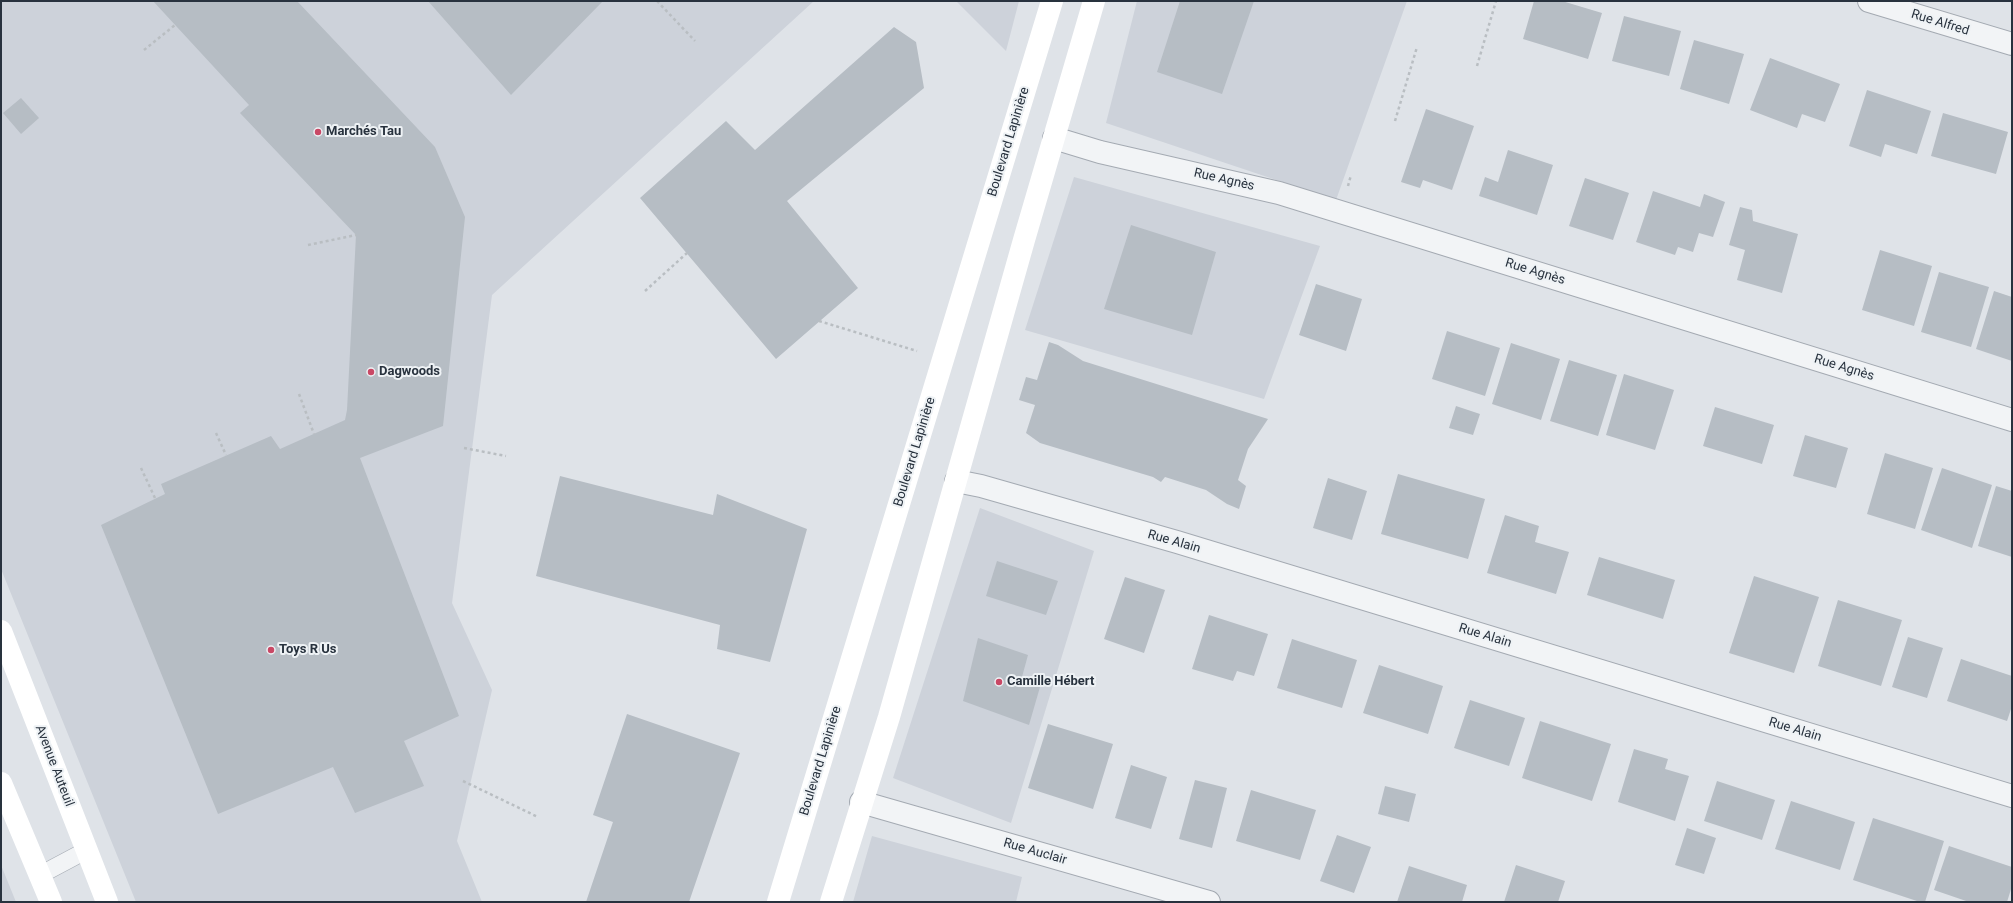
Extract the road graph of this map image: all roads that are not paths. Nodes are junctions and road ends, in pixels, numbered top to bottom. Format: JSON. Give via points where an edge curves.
{"nodes":[{"id":1,"x":1052,"y":1,"type":"edge"},
{"id":2,"x":1094,"y":1,"type":"edge"},
{"id":3,"x":1869,"y":1,"type":"edge"},
{"id":4,"x":2012,"y":44,"type":"edge"},
{"id":5,"x":1054,"y":138,"type":"junction"},
{"id":6,"x":2012,"y":420,"type":"edge"},
{"id":7,"x":956,"y":481,"type":"junction"},
{"id":8,"x":1,"y":631,"type":"edge"},
{"id":9,"x":1,"y":783,"type":"edge"},
{"id":10,"x":2012,"y":796,"type":"edge"},
{"id":11,"x":860,"y":802,"type":"junction"},
{"id":12,"x":87,"y":850,"type":"junction"},
{"id":13,"x":40,"y":875,"type":"junction"},
{"id":14,"x":51,"y":902,"type":"edge"},
{"id":15,"x":107,"y":902,"type":"edge"},
{"id":16,"x":778,"y":902,"type":"edge"},
{"id":17,"x":831,"y":902,"type":"edge"},
{"id":18,"x":1209,"y":902,"type":"edge"}],
"edges":[{"from":1,"to":16,"type":"main road","name":"Boulevard Lapinière"},
{"from":2,"to":5,"type":"main road"},
{"from":3,"to":4,"type":"street","name":"Rue Alfred"},
{"from":5,"to":6,"type":"street","name":"Rue Agnès","via":[[1100,152],[1279,193]]},
{"from":5,"to":7,"type":"main road"},
{"from":7,"to":10,"type":"street","name":"Rue Alain","via":[[989,488],[1177,542]]},
{"from":7,"to":11,"type":"main road","via":[[889,717]]},
{"from":8,"to":12,"type":"main road","name":"Avenue Auteuil"},
{"from":9,"to":13,"type":"main road"},
{"from":11,"to":17,"type":"main road"},
{"from":11,"to":18,"type":"street","name":"Rue Auclair"},
{"from":12,"to":13,"type":"lane"},
{"from":12,"to":15,"type":"main road","name":"Avenue Auteuil"},
{"from":13,"to":14,"type":"main road"}]}
